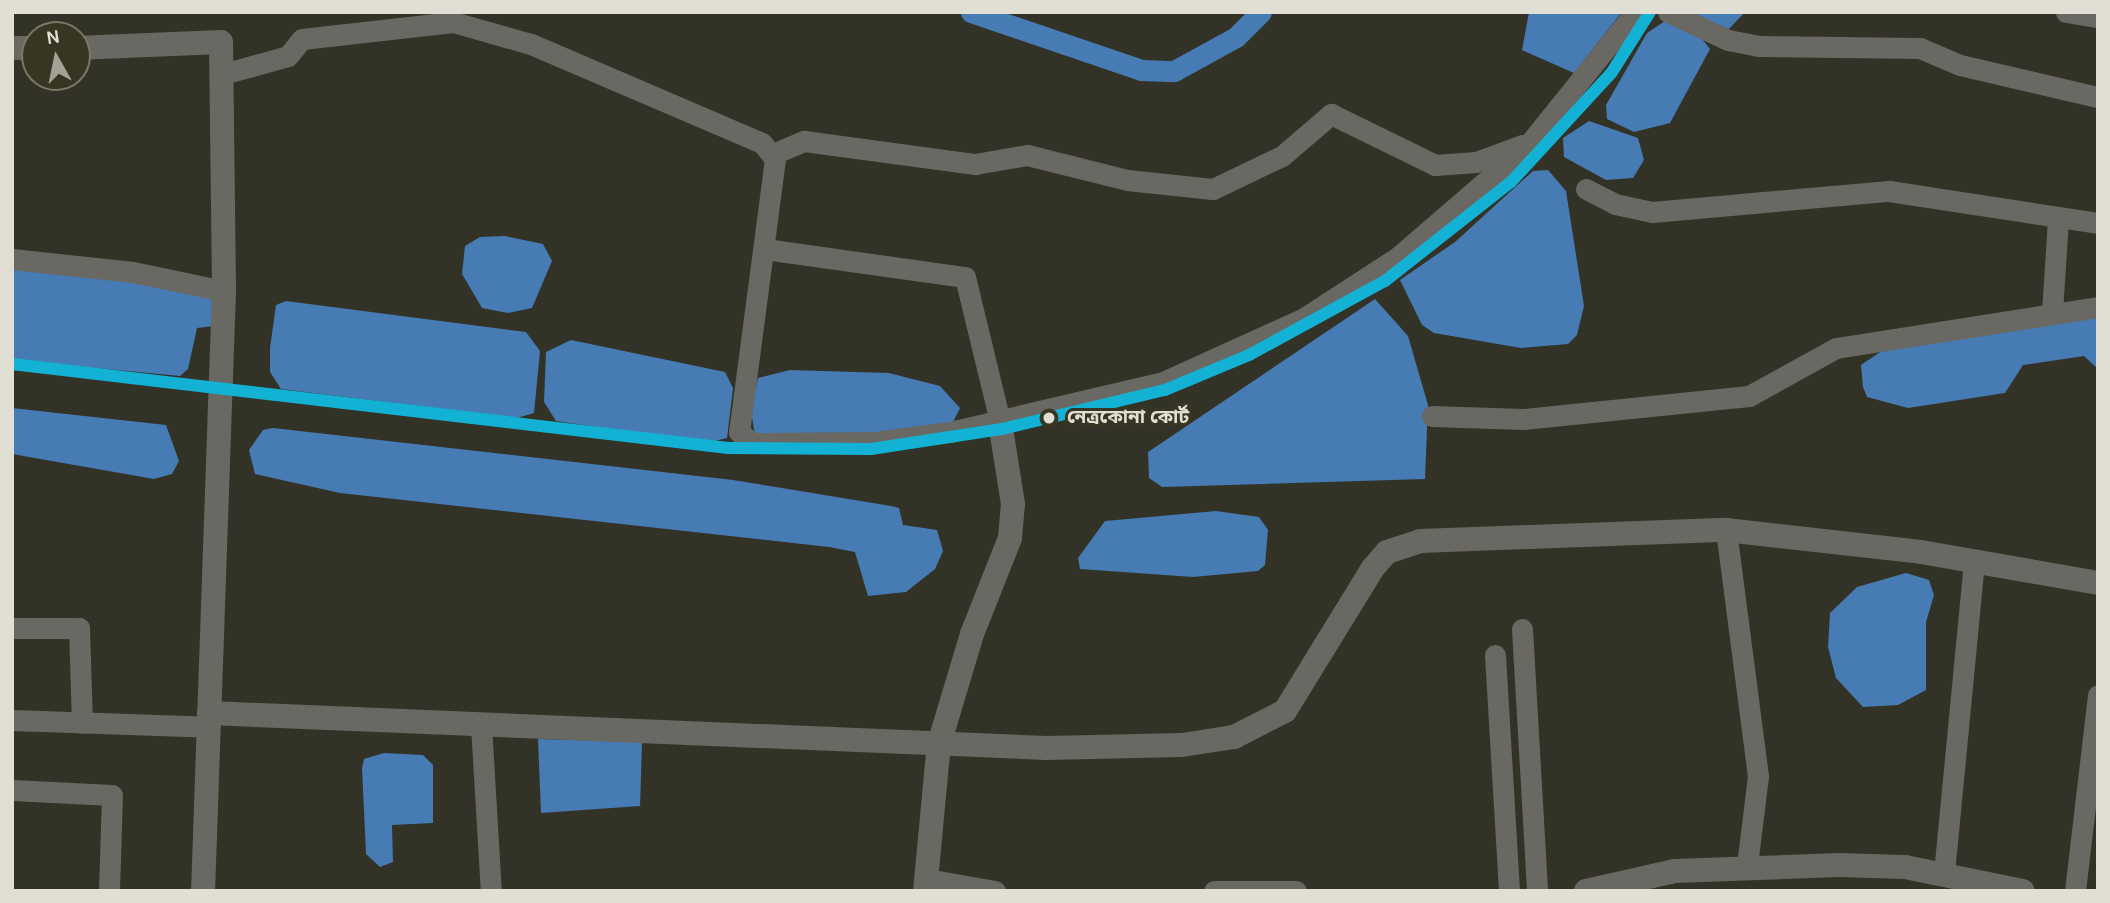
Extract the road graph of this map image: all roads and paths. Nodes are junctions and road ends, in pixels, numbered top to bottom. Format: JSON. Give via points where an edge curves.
{"nodes":[{"id":1,"x":1635,"y":12,"type":"edge"},
{"id":2,"x":1668,"y":12,"type":"edge"},
{"id":3,"x":2066,"y":12,"type":"edge"},
{"id":4,"x":2098,"y":17,"type":"edge"},
{"id":5,"x":91,"y":47,"type":"edge"},
{"id":6,"x":223,"y":74,"type":"junction"},
{"id":7,"x":2098,"y":97,"type":"edge"},
{"id":8,"x":1529,"y":144,"type":"junction"},
{"id":9,"x":773,"y":154,"type":"junction"},
{"id":10,"x":1586,"y":189,"type":"dead end"},
{"id":11,"x":2058,"y":218,"type":"junction"},
{"id":12,"x":2098,"y":223,"type":"edge"},
{"id":13,"x":772,"y":250,"type":"dead end"},
{"id":14,"x":12,"y":259,"type":"edge"},
{"id":15,"x":223,"y":291,"type":"junction"},
{"id":16,"x":2098,"y":307,"type":"edge"},
{"id":17,"x":2052,"y":312,"type":"junction"},
{"id":18,"x":1432,"y":416,"type":"dead end"},
{"id":19,"x":1000,"y":422,"type":"junction"},
{"id":20,"x":1726,"y":530,"type":"junction"},
{"id":21,"x":1974,"y":561,"type":"junction"},
{"id":22,"x":2098,"y":583,"type":"edge"},
{"id":23,"x":12,"y":628,"type":"edge"},
{"id":24,"x":1522,"y":629,"type":"dead end"},
{"id":25,"x":1495,"y":655,"type":"dead end"},
{"id":26,"x":2098,"y":695,"type":"edge"},
{"id":27,"x":12,"y":720,"type":"edge"},
{"id":28,"x":208,"y":720,"type":"junction"},
{"id":29,"x":82,"y":723,"type":"junction"},
{"id":30,"x":481,"y":725,"type":"junction"},
{"id":31,"x":939,"y":744,"type":"junction"},
{"id":32,"x":12,"y":789,"type":"edge"},
{"id":33,"x":1747,"y":866,"type":"junction"},
{"id":34,"x":1944,"y":873,"type":"junction"},
{"id":35,"x":926,"y":885,"type":"edge"},
{"id":36,"x":2015,"y":890,"type":"edge"},
{"id":37,"x":109,"y":891,"type":"edge"},
{"id":38,"x":203,"y":891,"type":"edge"},
{"id":39,"x":491,"y":891,"type":"edge"},
{"id":40,"x":995,"y":891,"type":"edge"},
{"id":41,"x":1214,"y":891,"type":"edge"},
{"id":42,"x":1296,"y":891,"type":"edge"},
{"id":43,"x":1509,"y":891,"type":"edge"},
{"id":44,"x":1537,"y":891,"type":"edge"},
{"id":45,"x":1586,"y":891,"type":"edge"},
{"id":46,"x":2075,"y":891,"type":"edge"}],
"edges":[{"from":1,"to":8,"type":"street"},
{"from":2,"to":7,"type":"street","via":[[1728,40],[1758,46],[1920,48],[1960,65]]},
{"from":3,"to":4,"type":"street"},
{"from":5,"to":6,"type":"street","via":[[219,41]]},
{"from":6,"to":9,"type":"street","via":[[288,56],[302,39],[453,22],[531,44],[719,121]]},
{"from":6,"to":15,"type":"street"},
{"from":8,"to":9,"type":"street","via":[[1476,162],[1435,165],[1331,114],[1282,156],[1213,189],[1127,180],[1027,155],[975,164],[804,141]]},
{"from":8,"to":19,"type":"street","via":[[1398,257],[1293,324],[1163,382]]},
{"from":9,"to":19,"type":"street","via":[[743,440],[875,442]]},
{"from":10,"to":11,"type":"street","via":[[1615,204],[1652,212],[1889,191]]},
{"from":11,"to":12,"type":"street"},
{"from":11,"to":17,"type":"street"},
{"from":13,"to":19,"type":"street","via":[[965,277]]},
{"from":14,"to":15,"type":"street","via":[[133,272]]},
{"from":15,"to":28,"type":"street"},
{"from":16,"to":17,"type":"street"},
{"from":17,"to":18,"type":"street","via":[[1836,348],[1749,396],[1523,419]]},
{"from":19,"to":31,"type":"street","via":[[1013,504],[1010,538]]},
{"from":20,"to":21,"type":"street"},
{"from":20,"to":31,"type":"street","via":[[1468,536],[1402,546],[1373,568],[1285,711],[1234,737],[1105,750]]},
{"from":20,"to":33,"type":"street","via":[[1758,776]]},
{"from":21,"to":22,"type":"street"},
{"from":21,"to":34,"type":"street"},
{"from":23,"to":29,"type":"street","via":[[79,628]]},
{"from":24,"to":44,"type":"street"},
{"from":25,"to":43,"type":"street"},
{"from":26,"to":46,"type":"street"},
{"from":27,"to":29,"type":"street"},
{"from":28,"to":29,"type":"street"},
{"from":28,"to":30,"type":"street"},
{"from":28,"to":38,"type":"street"},
{"from":30,"to":31,"type":"street"},
{"from":30,"to":39,"type":"street"},
{"from":31,"to":35,"type":"street"},
{"from":32,"to":37,"type":"street","via":[[112,795]]},
{"from":33,"to":34,"type":"street","via":[[1905,867]]},
{"from":33,"to":45,"type":"street","via":[[1628,878]]},
{"from":34,"to":36,"type":"street"},
{"from":35,"to":40,"type":"street"},
{"from":41,"to":42,"type":"street"}]}
